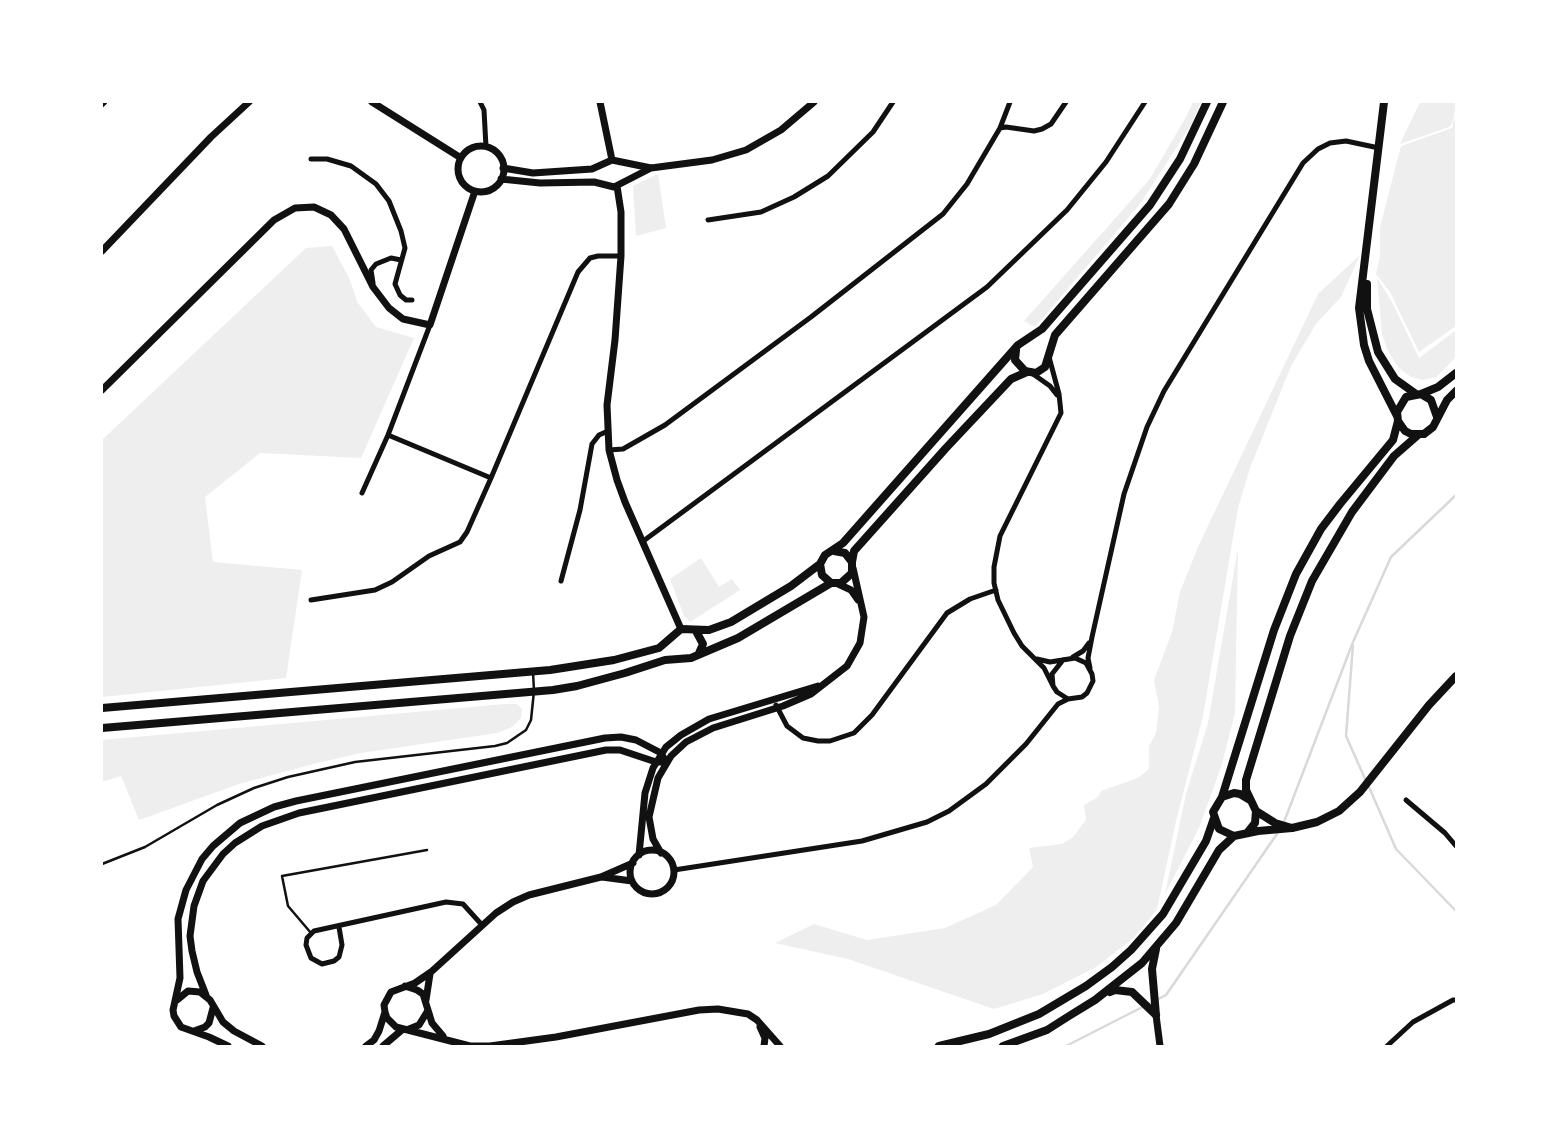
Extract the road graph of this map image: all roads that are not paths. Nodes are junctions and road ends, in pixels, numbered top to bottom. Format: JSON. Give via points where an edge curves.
{"nodes":[{"id":1,"x":249,"y":102,"type":"edge"},
{"id":2,"x":372,"y":102,"type":"edge"},
{"id":3,"x":480,"y":102,"type":"edge"},
{"id":4,"x":600,"y":102,"type":"edge"},
{"id":5,"x":814,"y":102,"type":"edge"},
{"id":6,"x":892,"y":102,"type":"edge"},
{"id":7,"x":1010,"y":102,"type":"edge"},
{"id":8,"x":1066,"y":102,"type":"edge"},
{"id":9,"x":1146,"y":102,"type":"edge"},
{"id":10,"x":1207,"y":102,"type":"edge"},
{"id":11,"x":1223,"y":102,"type":"edge"},
{"id":12,"x":1384,"y":102,"type":"edge"},
{"id":13,"x":1000,"y":128,"type":"junction"},
{"id":14,"x":486,"y":146,"type":"junction"},
{"id":15,"x":1379,"y":148,"type":"junction"},
{"id":16,"x":461,"y":158,"type":"junction"},
{"id":17,"x":311,"y":159,"type":"dead end"},
{"id":18,"x":609,"y":162,"type":"junction"},
{"id":19,"x":622,"y":163,"type":"junction"},
{"id":20,"x":503,"y":168,"type":"junction"},
{"id":21,"x":651,"y":168,"type":"junction"},
{"id":22,"x":501,"y":179,"type":"junction"},
{"id":23,"x":626,"y":179,"type":"junction"},
{"id":24,"x":606,"y":183,"type":"junction"},
{"id":25,"x":617,"y":186,"type":"junction"},
{"id":26,"x":475,"y":191,"type":"junction"},
{"id":27,"x":708,"y":220,"type":"dead end"},
{"id":28,"x":102,"y":251,"type":"edge"},
{"id":29,"x":1367,"y":253,"type":"junction"},
{"id":30,"x":621,"y":257,"type":"junction"},
{"id":31,"x":401,"y":260,"type":"junction"},
{"id":32,"x":373,"y":287,"type":"junction"},
{"id":33,"x":412,"y":300,"type":"dead end"},
{"id":34,"x":430,"y":325,"type":"junction"},
{"id":35,"x":1028,"y":339,"type":"junction"},
{"id":36,"x":1016,"y":350,"type":"junction"},
{"id":37,"x":1049,"y":354,"type":"junction"},
{"id":38,"x":1029,"y":373,"type":"junction"},
{"id":39,"x":1457,"y":373,"type":"edge"},
{"id":40,"x":102,"y":390,"type":"edge"},
{"id":41,"x":1457,"y":391,"type":"edge"},
{"id":42,"x":1418,"y":394,"type":"junction"},
{"id":43,"x":1060,"y":404,"type":"junction"},
{"id":44,"x":1437,"y":417,"type":"junction"},
{"id":45,"x":1397,"y":419,"type":"junction"},
{"id":46,"x":608,"y":431,"type":"junction"},
{"id":47,"x":388,"y":435,"type":"junction"},
{"id":48,"x":1418,"y":435,"type":"junction"},
{"id":49,"x":609,"y":450,"type":"junction"},
{"id":50,"x":491,"y":478,"type":"junction"},
{"id":51,"x":362,"y":494,"type":"dead end"},
{"id":52,"x":642,"y":542,"type":"junction"},
{"id":53,"x":834,"y":551,"type":"junction"},
{"id":54,"x":820,"y":564,"type":"junction"},
{"id":55,"x":852,"y":565,"type":"junction"},
{"id":56,"x":561,"y":581,"type":"dead end"},
{"id":57,"x":833,"y":583,"type":"junction"},
{"id":58,"x":996,"y":590,"type":"junction"},
{"id":59,"x":311,"y":600,"type":"dead end"},
{"id":60,"x":862,"y":607,"type":"junction"},
{"id":61,"x":681,"y":629,"type":"junction"},
{"id":62,"x":696,"y":631,"type":"junction"},
{"id":63,"x":1092,"y":637,"type":"junction"},
{"id":64,"x":676,"y":648,"type":"junction"},
{"id":65,"x":699,"y":653,"type":"junction"},
{"id":66,"x":1034,"y":658,"type":"junction"},
{"id":67,"x":1066,"y":659,"type":"junction"},
{"id":68,"x":1090,"y":668,"type":"junction"},
{"id":69,"x":533,"y":671,"type":"junction"},
{"id":70,"x":839,"y":673,"type":"junction"},
{"id":71,"x":1457,"y":676,"type":"edge"},
{"id":72,"x":1055,"y":689,"type":"junction"},
{"id":73,"x":534,"y":691,"type":"junction"},
{"id":74,"x":775,"y":699,"type":"junction"},
{"id":75,"x":1068,"y":699,"type":"junction"},
{"id":76,"x":102,"y":708,"type":"edge"},
{"id":77,"x":777,"y":708,"type":"junction"},
{"id":78,"x":1052,"y":711,"type":"junction"},
{"id":79,"x":102,"y":728,"type":"edge"},
{"id":80,"x":662,"y":753,"type":"junction"},
{"id":81,"x":656,"y":762,"type":"junction"},
{"id":82,"x":666,"y":762,"type":"junction"},
{"id":83,"x":1222,"y":797,"type":"junction"},
{"id":84,"x":1250,"y":800,"type":"junction"},
{"id":85,"x":1406,"y":800,"type":"dead end"},
{"id":86,"x":1256,"y":811,"type":"junction"},
{"id":87,"x":1214,"y":818,"type":"junction"},
{"id":88,"x":1292,"y":828,"type":"junction"},
{"id":89,"x":1247,"y":833,"type":"junction"},
{"id":90,"x":1234,"y":836,"type":"junction"},
{"id":91,"x":1457,"y":846,"type":"edge"},
{"id":92,"x":427,"y":850,"type":"dead end"},
{"id":93,"x":661,"y":853,"type":"junction"},
{"id":94,"x":639,"y":855,"type":"junction"},
{"id":95,"x":633,"y":863,"type":"junction"},
{"id":96,"x":102,"y":864,"type":"edge"},
{"id":97,"x":674,"y":870,"type":"junction"},
{"id":98,"x":601,"y":877,"type":"junction"},
{"id":99,"x":632,"y":881,"type":"junction"},
{"id":100,"x":482,"y":925,"type":"junction"},
{"id":101,"x":339,"y":927,"type":"junction"},
{"id":102,"x":311,"y":933,"type":"junction"},
{"id":103,"x":1157,"y":947,"type":"junction"},
{"id":104,"x":431,"y":972,"type":"junction"},
{"id":105,"x":404,"y":986,"type":"junction"},
{"id":106,"x":206,"y":995,"type":"junction"},
{"id":107,"x":1101,"y":996,"type":"junction"},
{"id":108,"x":1457,"y":1000,"type":"edge"},
{"id":109,"x":174,"y":1004,"type":"junction"},
{"id":110,"x":427,"y":1004,"type":"junction"},
{"id":111,"x":213,"y":1006,"type":"junction"},
{"id":112,"x":385,"y":1012,"type":"junction"},
{"id":113,"x":1156,"y":1015,"type":"junction"},
{"id":114,"x":757,"y":1020,"type":"junction"},
{"id":115,"x":404,"y":1029,"type":"junction"},
{"id":116,"x":193,"y":1031,"type":"junction"},
{"id":117,"x":449,"y":1041,"type":"junction"},
{"id":118,"x":228,"y":1046,"type":"edge"},
{"id":119,"x":262,"y":1046,"type":"edge"},
{"id":120,"x":366,"y":1046,"type":"edge"},
{"id":121,"x":383,"y":1046,"type":"edge"},
{"id":122,"x":764,"y":1046,"type":"edge"},
{"id":123,"x":780,"y":1046,"type":"edge"},
{"id":124,"x":939,"y":1046,"type":"edge"},
{"id":125,"x":1003,"y":1046,"type":"edge"},
{"id":126,"x":1160,"y":1046,"type":"edge"},
{"id":127,"x":1387,"y":1046,"type":"edge"}],
"edges":[{"from":1,"to":28,"type":"street"},
{"from":2,"to":16,"type":"street"},
{"from":3,"to":14,"type":"street"},
{"from":4,"to":18,"type":"street"},
{"from":5,"to":21,"type":"street","via":[[746,150]]},
{"from":6,"to":27,"type":"street","via":[[873,132],[828,176],[761,212]]},
{"from":7,"to":13,"type":"street"},
{"from":8,"to":13,"type":"street","via":[[1042,129]]},
{"from":9,"to":52,"type":"street","via":[[1067,211],[987,287]]},
{"from":10,"to":35,"type":"main road","via":[[1180,159],[1150,205],[1042,329]]},
{"from":11,"to":37,"type":"main road","via":[[1169,204],[1055,335]]},
{"from":12,"to":15,"type":"main road"},
{"from":13,"to":49,"type":"street","via":[[943,214],[665,425],[623,449]]},
{"from":14,"to":16,"type":"street","via":[[469,149]]},
{"from":14,"to":20,"type":"street","via":[[498,154]]},
{"from":15,"to":29,"type":"main road"},
{"from":15,"to":63,"type":"street","via":[[1346,141],[1330,144],[1303,163],[1164,391],[1124,494]]},
{"from":16,"to":26,"type":"street","via":[[461,180]]},
{"from":17,"to":31,"type":"street","via":[[351,166],[376,184],[399,222],[405,248]]},
{"from":18,"to":19,"type":"street"},
{"from":18,"to":20,"type":"street","via":[[587,170],[533,173]]},
{"from":18,"to":24,"type":"street","via":[[601,175]]},
{"from":19,"to":21,"type":"street"},
{"from":19,"to":23,"type":"street"},
{"from":20,"to":22,"type":"street"},
{"from":21,"to":23,"type":"street"},
{"from":22,"to":24,"type":"street"},
{"from":22,"to":26,"type":"street","via":[[493,188]]},
{"from":23,"to":25,"type":"street"},
{"from":24,"to":25,"type":"street"},
{"from":25,"to":30,"type":"street"},
{"from":26,"to":34,"type":"street"},
{"from":29,"to":42,"type":"main road","via":[[1367,309],[1374,339],[1388,370]]},
{"from":29,"to":45,"type":"main road","via":[[1359,308],[1364,345]]},
{"from":30,"to":46,"type":"street"},
{"from":30,"to":50,"type":"street","via":[[590,258],[578,272]]},
{"from":31,"to":32,"type":"street","via":[[391,258],[376,264],[371,270]]},
{"from":31,"to":33,"type":"street","via":[[395,284],[400,295]]},
{"from":32,"to":34,"type":"street","via":[[403,319]]},
{"from":32,"to":40,"type":"street","via":[[344,229],[331,215],[314,207],[295,208],[274,220]]},
{"from":34,"to":47,"type":"street"},
{"from":35,"to":36,"type":"main road"},
{"from":35,"to":37,"type":"main road","via":[[1043,342]]},
{"from":36,"to":38,"type":"main road","via":[[1017,365]]},
{"from":36,"to":53,"type":"main road"},
{"from":37,"to":38,"type":"main road","via":[[1041,370]]},
{"from":37,"to":43,"type":"street"},
{"from":38,"to":43,"type":"street","via":[[1050,386]]},
{"from":38,"to":55,"type":"main road","via":[[1011,379],[970,422],[862,541],[854,551]]},
{"from":39,"to":42,"type":"main road"},
{"from":41,"to":44,"type":"main road"},
{"from":42,"to":44,"type":"main road","via":[[1432,400]]},
{"from":42,"to":45,"type":"main road","via":[[1401,401]]},
{"from":43,"to":58,"type":"street","via":[[1058,423],[1000,536],[994,567]]},
{"from":44,"to":48,"type":"main road","via":[[1429,431]]},
{"from":45,"to":48,"type":"main road","via":[[1405,431]]},
{"from":45,"to":83,"type":"main road","via":[[1392,440],[1316,537],[1296,574]]},
{"from":46,"to":49,"type":"street"},
{"from":46,"to":56,"type":"street","via":[[592,444]]},
{"from":47,"to":50,"type":"street"},
{"from":47,"to":51,"type":"street"},
{"from":48,"to":84,"type":"main road","via":[[1394,456],[1364,495],[1312,581],[1290,636],[1246,780]]},
{"from":49,"to":52,"type":"street"},
{"from":50,"to":59,"type":"street","via":[[460,542],[375,590]]},
{"from":52,"to":61,"type":"street"},
{"from":53,"to":54,"type":"main road"},
{"from":53,"to":55,"type":"main road","via":[[845,553]]},
{"from":54,"to":57,"type":"main road","via":[[822,575]]},
{"from":54,"to":62,"type":"main road","via":[[758,608],[715,628]]},
{"from":55,"to":57,"type":"main road","via":[[846,581]]},
{"from":55,"to":60,"type":"street"},
{"from":57,"to":60,"type":"street","via":[[851,590]]},
{"from":57,"to":65,"type":"main road","via":[[738,638]]},
{"from":58,"to":66,"type":"street","via":[[1014,633]]},
{"from":58,"to":77,"type":"street","via":[[947,613],[854,733],[830,741],[803,738],[787,726]]},
{"from":60,"to":70,"type":"street","via":[[860,643]]},
{"from":61,"to":62,"type":"main road"},
{"from":61,"to":64,"type":"main road"},
{"from":62,"to":65,"type":"main road","via":[[703,643]]},
{"from":63,"to":67,"type":"street","via":[[1083,652]]},
{"from":63,"to":68,"type":"street"},
{"from":64,"to":65,"type":"main road","via":[[691,658]]},
{"from":64,"to":69,"type":"main road"},
{"from":64,"to":73,"type":"main road","via":[[665,660],[625,673]]},
{"from":66,"to":67,"type":"street","via":[[1049,662]]},
{"from":66,"to":72,"type":"street"},
{"from":67,"to":68,"type":"street","via":[[1081,660]]},
{"from":67,"to":72,"type":"street","via":[[1052,674]]},
{"from":68,"to":75,"type":"street","via":[[1093,681],[1087,693]]},
{"from":69,"to":73,"type":"lane"},
{"from":69,"to":76,"type":"main road"},
{"from":70,"to":74,"type":"street","via":[[814,687]]},
{"from":70,"to":77,"type":"street","via":[[811,694]]},
{"from":71,"to":88,"type":"main road","via":[[1349,803],[1328,817]]},
{"from":72,"to":75,"type":"street"},
{"from":72,"to":78,"type":"street"},
{"from":73,"to":79,"type":"main road"},
{"from":73,"to":96,"type":"lane","via":[[526,730],[507,743],[366,760],[288,777],[217,805],[145,847]]},
{"from":74,"to":77,"type":"street"},
{"from":74,"to":80,"type":"street","via":[[709,719]]},
{"from":75,"to":78,"type":"street"},
{"from":77,"to":82,"type":"street","via":[[713,728],[679,748]]},
{"from":78,"to":97,"type":"street","via":[[986,784],[927,822],[862,841]]},
{"from":80,"to":81,"type":"street"},
{"from":80,"to":82,"type":"street"},
{"from":80,"to":109,"type":"street","via":[[636,740],[605,738],[296,801],[256,814],[213,846],[186,890],[178,919],[180,978]]},
{"from":81,"to":82,"type":"street"},
{"from":81,"to":94,"type":"street","via":[[643,802]]},
{"from":81,"to":106,"type":"street","via":[[632,752],[606,750],[299,813],[262,826],[223,854],[203,881],[194,906],[191,944]]},
{"from":82,"to":93,"type":"street","via":[[649,817]]},
{"from":83,"to":84,"type":"main road","via":[[1240,793]]},
{"from":83,"to":87,"type":"main road"},
{"from":84,"to":86,"type":"main road"},
{"from":85,"to":91,"type":"street"},
{"from":86,"to":88,"type":"main road"},
{"from":86,"to":89,"type":"main road","via":[[1255,823]]},
{"from":87,"to":90,"type":"main road","via":[[1219,829]]},
{"from":87,"to":124,"type":"main road","via":[[1206,841],[1163,914],[1112,967],[1039,1014],[989,1034]]},
{"from":88,"to":89,"type":"main road"},
{"from":89,"to":90,"type":"main road"},
{"from":90,"to":103,"type":"main road","via":[[1219,850]]},
{"from":92,"to":102,"type":"lane","via":[[282,876],[288,906]]},
{"from":93,"to":94,"type":"street"},
{"from":93,"to":97,"type":"street"},
{"from":94,"to":95,"type":"street"},
{"from":95,"to":98,"type":"street"},
{"from":95,"to":99,"type":"street"},
{"from":97,"to":99,"type":"street","via":[[671,883],[658,893],[644,892]]},
{"from":98,"to":99,"type":"street"},
{"from":98,"to":100,"type":"street","via":[[529,895]]},
{"from":100,"to":101,"type":"street","via":[[463,904],[455,902]]},
{"from":100,"to":104,"type":"street"},
{"from":101,"to":102,"type":"street"},
{"from":101,"to":102,"type":"street","via":[[342,951],[328,964],[316,962],[306,951]]},
{"from":103,"to":107,"type":"main road"},
{"from":103,"to":113,"type":"main road","via":[[1152,969]]},
{"from":104,"to":105,"type":"street"},
{"from":104,"to":110,"type":"street"},
{"from":105,"to":110,"type":"street","via":[[417,990]]},
{"from":105,"to":112,"type":"street","via":[[386,998]]},
{"from":106,"to":109,"type":"street","via":[[188,991]]},
{"from":106,"to":111,"type":"street"},
{"from":107,"to":113,"type":"main road","via":[[1115,990],[1132,992]]},
{"from":107,"to":125,"type":"main road","via":[[1047,1030]]},
{"from":108,"to":127,"type":"street","via":[[1413,1022]]},
{"from":109,"to":116,"type":"street","via":[[177,1022]]},
{"from":110,"to":115,"type":"street","via":[[423,1020]]},
{"from":110,"to":117,"type":"street","via":[[432,1023]]},
{"from":111,"to":116,"type":"street","via":[[209,1023]]},
{"from":111,"to":119,"type":"street","via":[[229,1027]]},
{"from":112,"to":115,"type":"street","via":[[391,1024]]},
{"from":112,"to":120,"type":"street","via":[[374,1040]]},
{"from":113,"to":126,"type":"street"},
{"from":114,"to":117,"type":"street","via":[[739,1011],[699,1010],[502,1045]]},
{"from":114,"to":122,"type":"street"},
{"from":114,"to":123,"type":"street"},
{"from":115,"to":117,"type":"street"},
{"from":115,"to":121,"type":"street"},
{"from":116,"to":118,"type":"street"}]}
